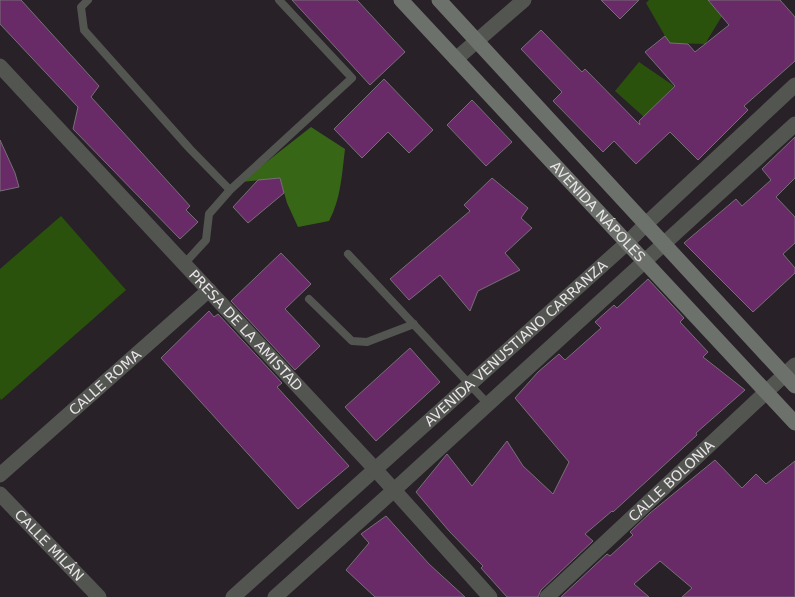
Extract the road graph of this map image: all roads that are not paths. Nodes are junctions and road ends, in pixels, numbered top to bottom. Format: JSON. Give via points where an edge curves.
{"nodes":[{"id":1,"x":88,"y":0,"type":"edge"},
{"id":2,"x":279,"y":0,"type":"edge"},
{"id":3,"x":401,"y":0,"type":"edge"},
{"id":4,"x":438,"y":0,"type":"edge"},
{"id":5,"x":524,"y":0,"type":"edge"},
{"id":6,"x":477,"y":42,"type":"junction"},
{"id":7,"x":456,"y":59,"type":"junction"},
{"id":8,"x":0,"y":66,"type":"edge"},
{"id":9,"x":795,"y":85,"type":"edge"},
{"id":10,"x":795,"y":124,"type":"edge"},
{"id":11,"x":230,"y":190,"type":"junction"},
{"id":12,"x":646,"y":224,"type":"junction"},
{"id":13,"x":627,"y":243,"type":"junction"},
{"id":14,"x":664,"y":244,"type":"junction"},
{"id":15,"x":348,"y":254,"type":"dead end"},
{"id":16,"x":644,"y":261,"type":"junction"},
{"id":17,"x":184,"y":264,"type":"junction"},
{"id":18,"x":209,"y":290,"type":"junction"},
{"id":19,"x":309,"y":299,"type":"dead end"},
{"id":20,"x":414,"y":324,"type":"junction"},
{"id":21,"x":790,"y":370,"type":"edge"},
{"id":22,"x":470,"y":384,"type":"junction"},
{"id":23,"x":795,"y":386,"type":"edge"},
{"id":24,"x":766,"y":392,"type":"junction"},
{"id":25,"x":488,"y":404,"type":"junction"},
{"id":26,"x":795,"y":423,"type":"edge"},
{"id":27,"x":375,"y":469,"type":"junction"},
{"id":28,"x":0,"y":475,"type":"edge"},
{"id":29,"x":394,"y":491,"type":"junction"},
{"id":30,"x":0,"y":494,"type":"edge"},
{"id":31,"x":99,"y":597,"type":"edge"},
{"id":32,"x":233,"y":597,"type":"edge"},
{"id":33,"x":275,"y":597,"type":"edge"},
{"id":34,"x":490,"y":597,"type":"edge"},
{"id":35,"x":547,"y":597,"type":"edge"}],
"edges":[{"from":1,"to":11,"type":"lane","via":[[81,7],[84,30]]},
{"from":2,"to":11,"type":"lane","via":[[352,78]]},
{"from":3,"to":7,"type":"main road","name":"AVENIDA NÁPOLES"},
{"from":4,"to":6,"type":"main road","name":"AVENIDA NÁPOLES"},
{"from":5,"to":6,"type":"street"},
{"from":6,"to":7,"type":"street"},
{"from":6,"to":12,"type":"main road","name":"AVENIDA NÁPOLES"},
{"from":7,"to":13,"type":"main road","name":"AVENIDA NÁPOLES"},
{"from":8,"to":17,"type":"street","name":"PRESA DE LA AMISTAD"},
{"from":9,"to":12,"type":"street","name":"AVENIDA VENUSTIANO CARRANZA"},
{"from":10,"to":14,"type":"street","name":"AVENIDA VENUSTIANO CARRANZA"},
{"from":11,"to":17,"type":"lane","via":[[209,214],[206,240]]},
{"from":12,"to":13,"type":"street","name":"AVENIDA VENUSTIANO CARRANZA"},
{"from":12,"to":14,"type":"main road","name":"AVENIDA NÁPOLES"},
{"from":13,"to":16,"type":"main road","name":"AVENIDA NÁPOLES"},
{"from":13,"to":22,"type":"street","name":"AVENIDA VENUSTIANO CARRANZA"},
{"from":14,"to":16,"type":"street","name":"AVENIDA VENUSTIANO CARRANZA"},
{"from":14,"to":21,"type":"main road","name":"AVENIDA NÁPOLES"},
{"from":15,"to":20,"type":"lane"},
{"from":16,"to":24,"type":"main road","name":"AVENIDA NÁPOLES"},
{"from":16,"to":25,"type":"street","name":"AVENIDA VENUSTIANO CARRANZA"},
{"from":17,"to":18,"type":"street","name":"PRESA DE LA AMISTAD"},
{"from":18,"to":27,"type":"street","name":"PRESA DE LA AMISTAD"},
{"from":18,"to":28,"type":"street","name":"CALLE ROMA"},
{"from":19,"to":20,"type":"lane","via":[[352,341],[368,342]]},
{"from":20,"to":22,"type":"lane"},
{"from":21,"to":23,"type":"main road","name":"AVENIDA NÁPOLES"},
{"from":21,"to":24,"type":"street","name":"CALLE BOLONIA"},
{"from":22,"to":25,"type":"lane"},
{"from":22,"to":27,"type":"street","name":"AVENIDA VENUSTIANO CARRANZA"},
{"from":24,"to":26,"type":"main road","name":"AVENIDA NÁPOLES"},
{"from":24,"to":35,"type":"street","name":"CALLE BOLONIA"},
{"from":25,"to":29,"type":"street","name":"AVENIDA VENUSTIANO CARRANZA"},
{"from":27,"to":29,"type":"street","name":"PRESA DE LA AMISTAD"},
{"from":27,"to":32,"type":"street","name":"AVENIDA VENUSTIANO CARRANZA"},
{"from":29,"to":33,"type":"street","name":"AVENIDA VENUSTIANO CARRANZA"},
{"from":29,"to":34,"type":"street","name":"PRESA DE LA AMISTAD"},
{"from":30,"to":31,"type":"street","name":"CALLE MILÁN"}]}
